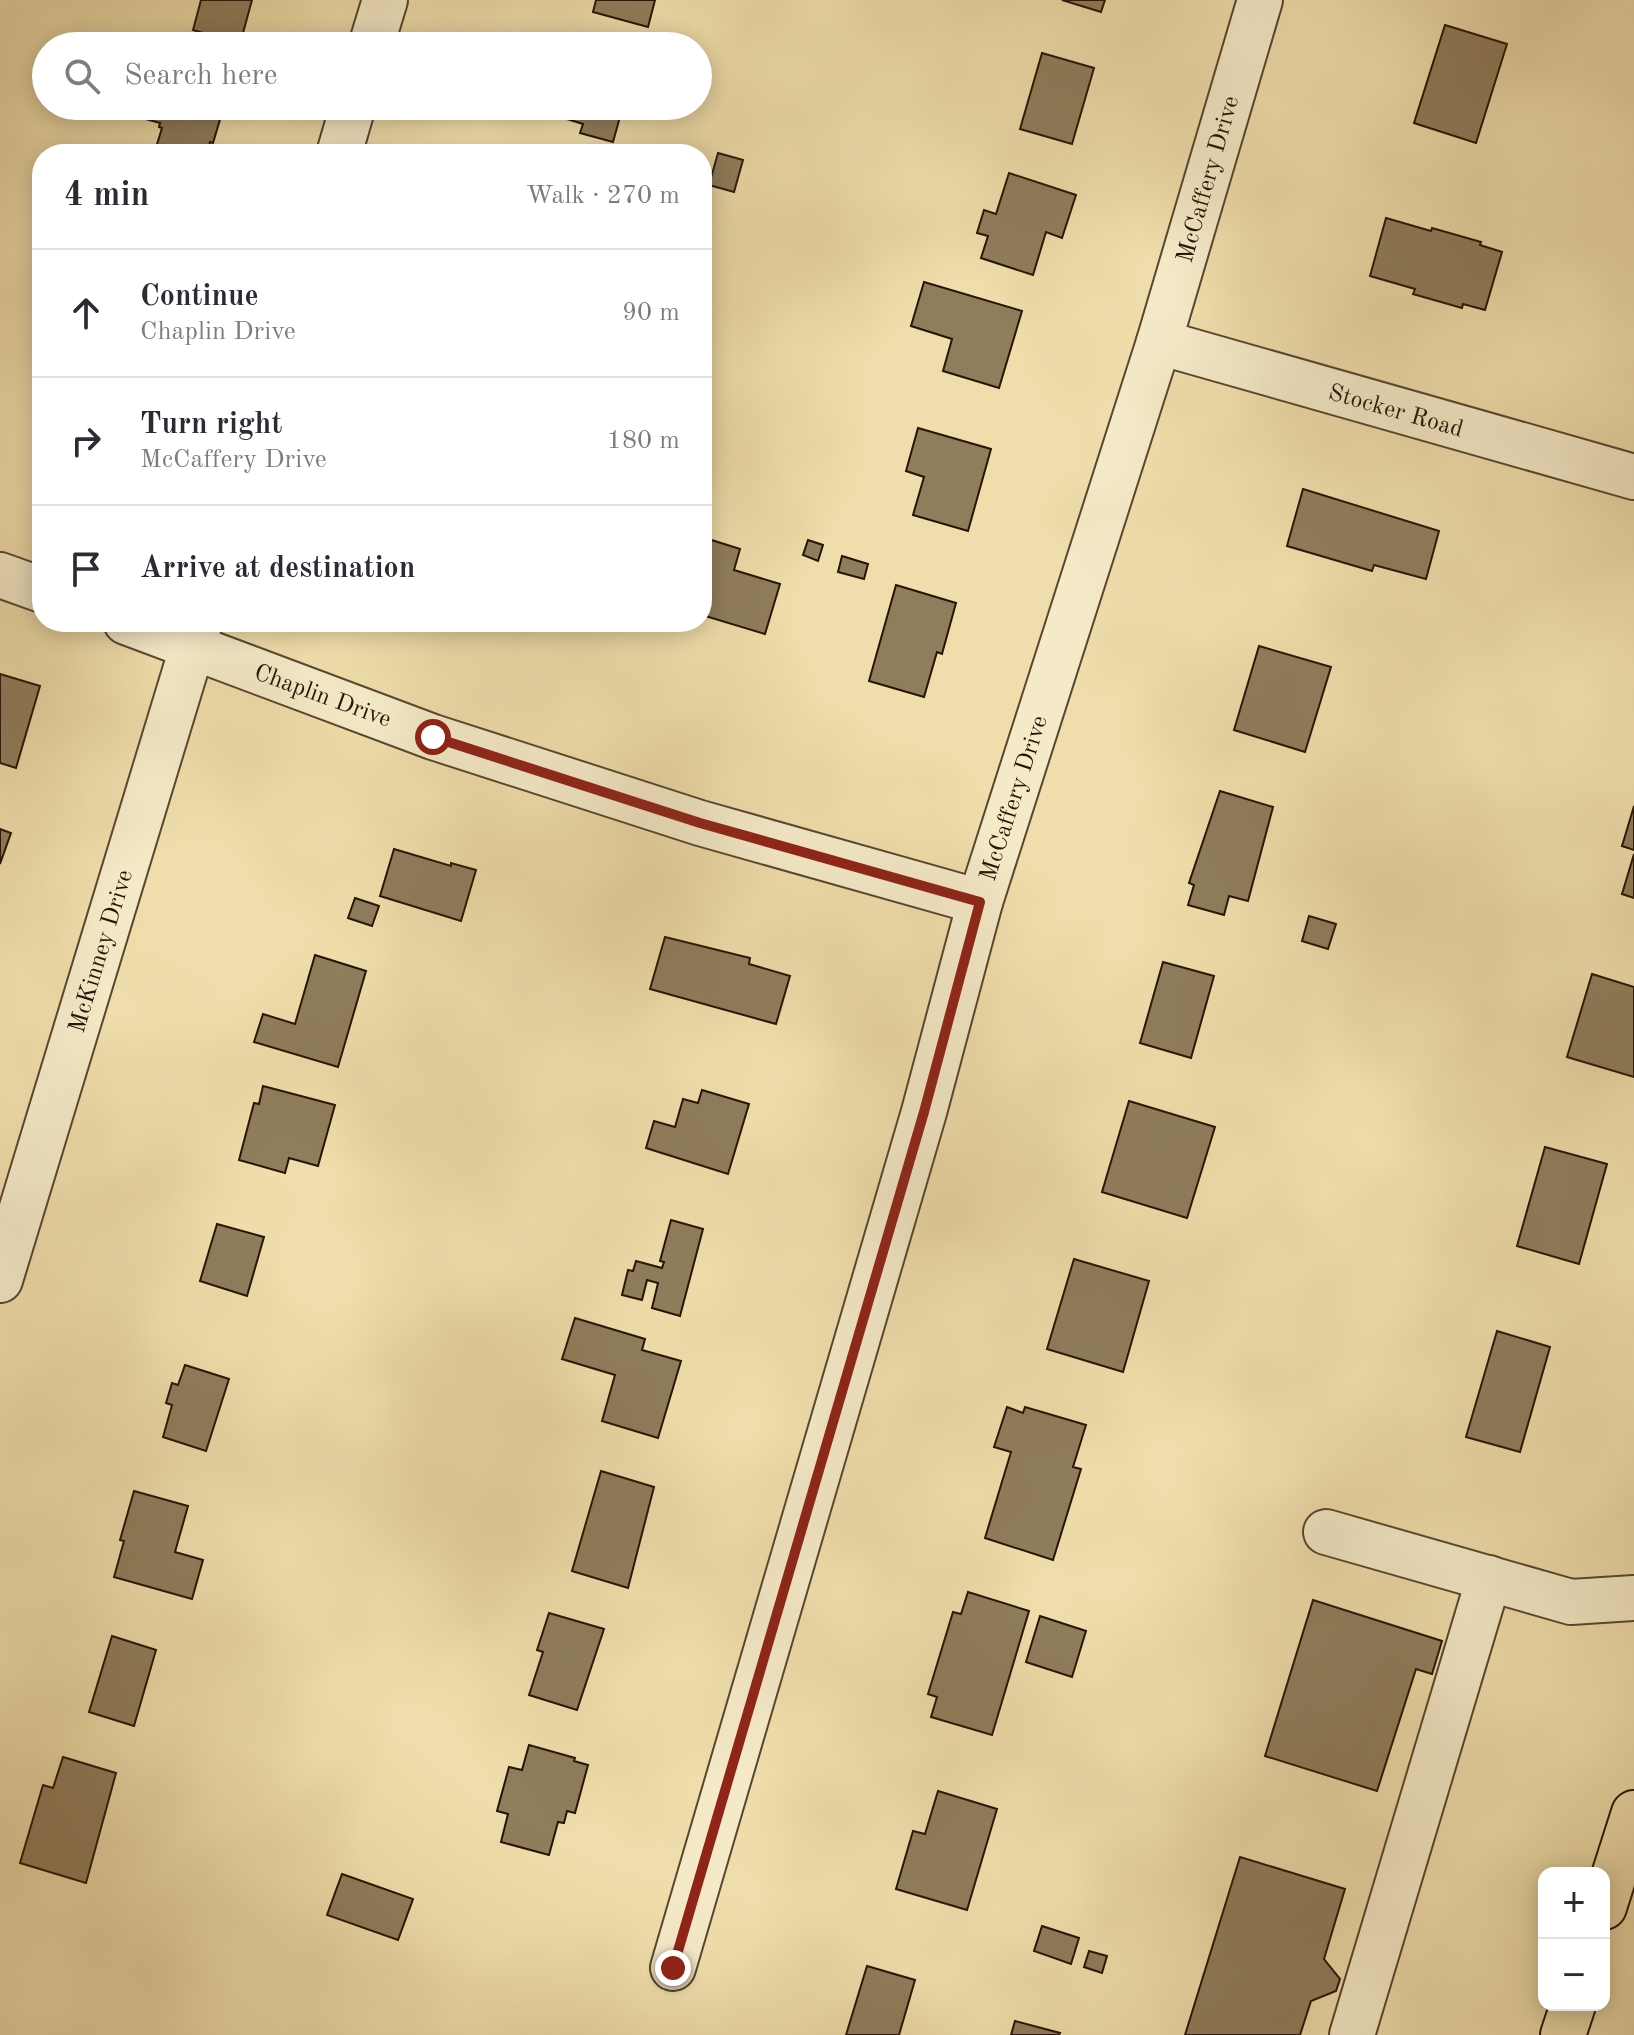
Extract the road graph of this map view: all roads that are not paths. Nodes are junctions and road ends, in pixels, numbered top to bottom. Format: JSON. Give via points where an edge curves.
{"nodes":[{"id":1,"x":385,"y":0,"type":"edge"},
{"id":2,"x":1260,"y":0,"type":"edge"},
{"id":3,"x":375,"y":32,"type":"edge"},
{"id":4,"x":349,"y":120,"type":"edge"},
{"id":5,"x":342,"y":144,"type":"edge"},
{"id":6,"x":1159,"y":342,"type":"junction"},
{"id":7,"x":1634,"y":477,"type":"edge"},
{"id":8,"x":0,"y":575,"type":"edge"},
{"id":9,"x":32,"y":586,"type":"edge"},
{"id":10,"x":196,"y":634,"type":"edge"},
{"id":11,"x":980,"y":902,"type":"junction"},
{"id":12,"x":0,"y":1280,"type":"edge"},
{"id":13,"x":1326,"y":1532,"type":"dead end"},
{"id":14,"x":1489,"y":1578,"type":"junction"},
{"id":15,"x":1634,"y":1598,"type":"edge"},
{"id":16,"x":1634,"y":1813,"type":"edge"},
{"id":17,"x":1610,"y":1888,"type":"edge"},
{"id":18,"x":673,"y":1968,"type":"dead end"},
{"id":19,"x":1571,"y":2011,"type":"edge"},
{"id":20,"x":1352,"y":2035,"type":"edge"},
{"id":21,"x":1563,"y":2035,"type":"edge"}],
"edges":[{"from":1,"to":3,"type":"street"},
{"from":2,"to":6,"type":"street","name":"McCaffery Drive"},
{"from":4,"to":5,"type":"street"},
{"from":6,"to":7,"type":"street","name":"Stocker Road"},
{"from":6,"to":11,"type":"street","name":"McCaffery Drive"},
{"from":8,"to":9,"type":"street"},
{"from":10,"to":11,"type":"street","name":"Chaplin Drive","via":[[433,737],[700,823]]},
{"from":10,"to":12,"type":"street","name":"McKinney Drive"},
{"from":11,"to":18,"type":"street","name":"McCaffery Drive"},
{"from":13,"to":14,"type":"street"},
{"from":14,"to":15,"type":"street","via":[[1571,1602]]},
{"from":14,"to":20,"type":"street"},
{"from":16,"to":17,"type":"main road"},
{"from":19,"to":21,"type":"main road"}]}
